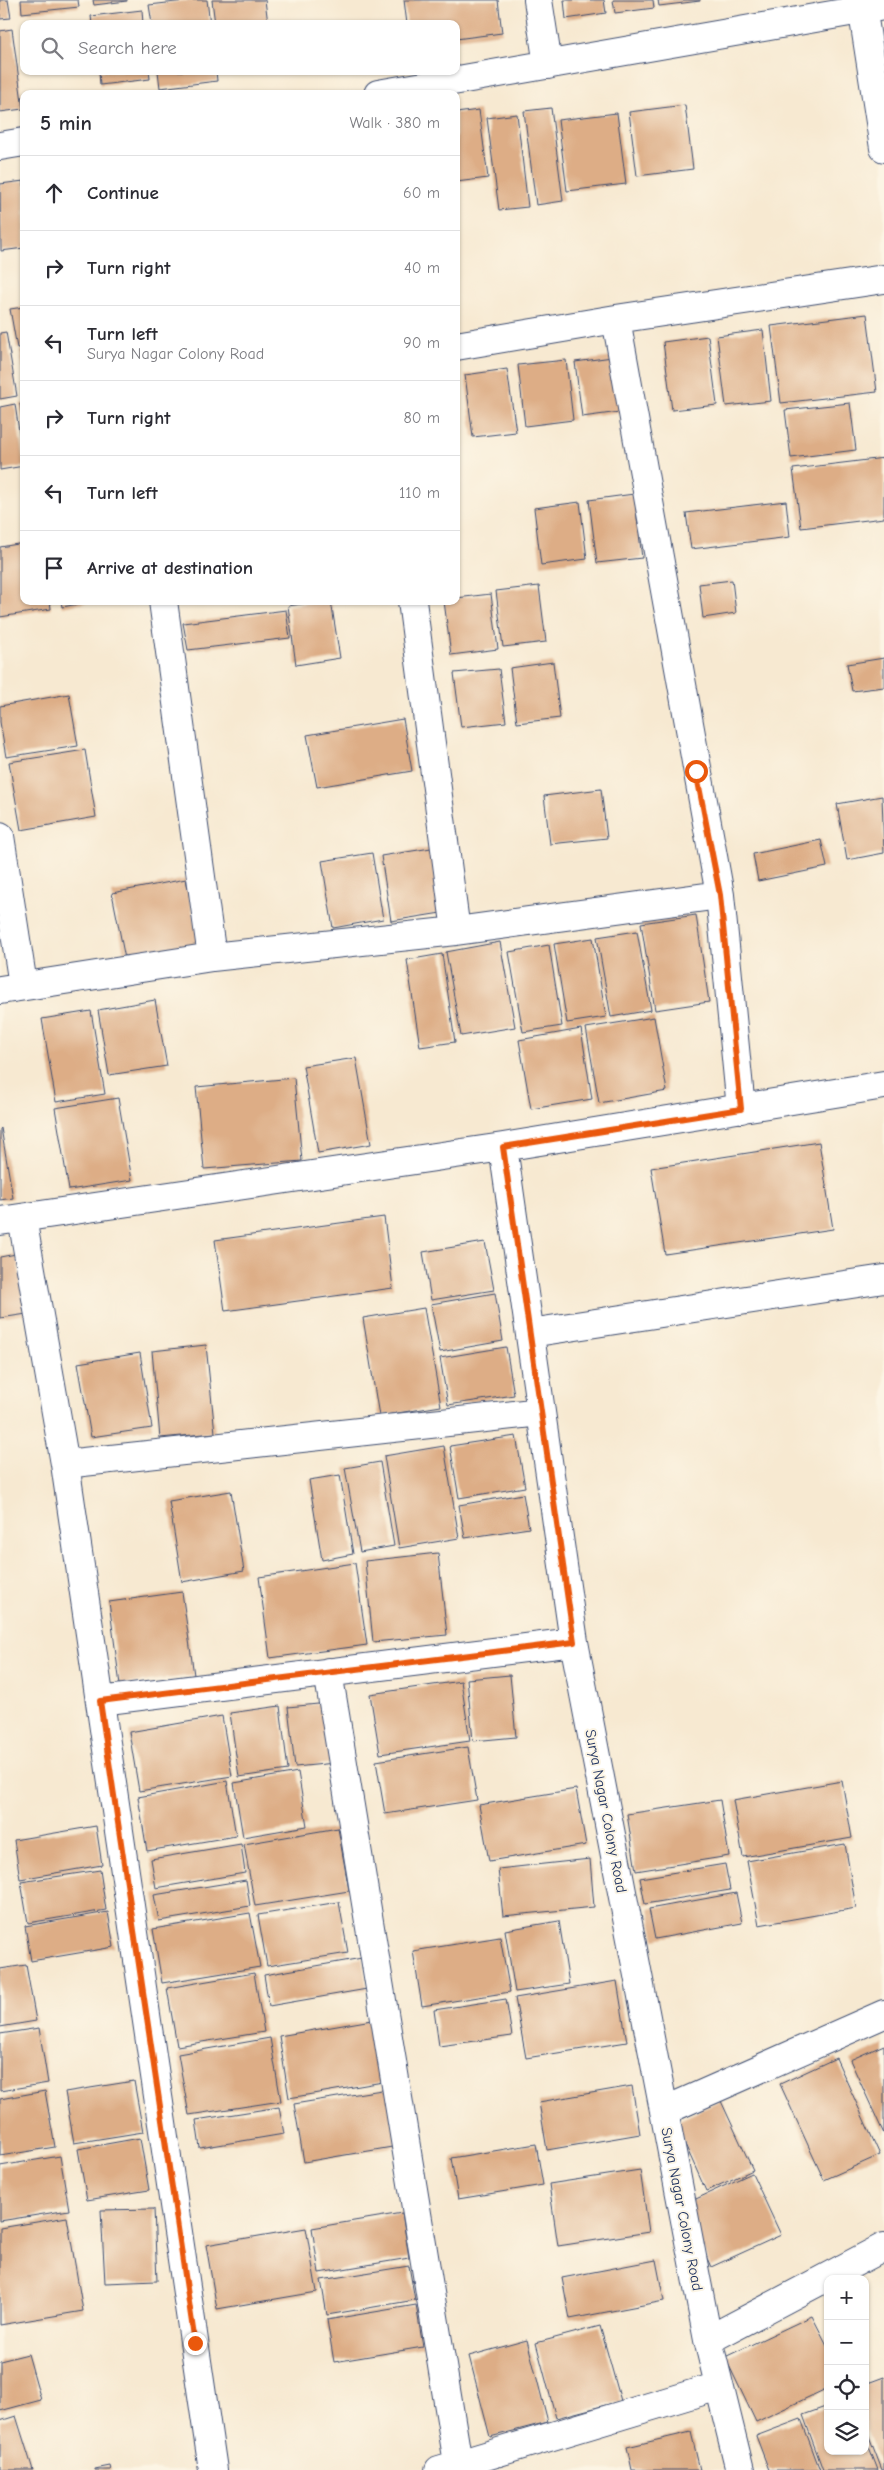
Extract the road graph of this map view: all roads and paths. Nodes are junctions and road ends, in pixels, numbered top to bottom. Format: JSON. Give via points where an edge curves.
{"nodes":[{"id":1,"x":538,"y":0,"type":"edge"},
{"id":2,"x":869,"y":5,"type":"edge"},
{"id":3,"x":548,"y":65,"type":"junction"},
{"id":4,"x":401,"y":90,"type":"edge"},
{"id":5,"x":20,"y":143,"type":"edge"},
{"id":6,"x":0,"y":146,"type":"edge"},
{"id":7,"x":884,"y":148,"type":"edge"},
{"id":8,"x":884,"y":279,"type":"edge"},
{"id":9,"x":616,"y":319,"type":"junction"},
{"id":10,"x":460,"y":345,"type":"edge"},
{"id":11,"x":164,"y":605,"type":"edge"},
{"id":12,"x":413,"y":605,"type":"edge"},
{"id":13,"x":0,"y":836,"type":"edge"},
{"id":14,"x":720,"y":895,"type":"junction"},
{"id":15,"x":456,"y":931,"type":"junction"},
{"id":16,"x":212,"y":957,"type":"junction"},
{"id":17,"x":11,"y":987,"type":"edge"},
{"id":18,"x":884,"y":1085,"type":"edge"},
{"id":19,"x":741,"y":1109,"type":"junction"},
{"id":20,"x":503,"y":1147,"type":"junction"},
{"id":21,"x":11,"y":1220,"type":"edge"},
{"id":22,"x":884,"y":1280,"type":"edge"},
{"id":23,"x":530,"y":1333,"type":"junction"},
{"id":24,"x":541,"y":1412,"type":"junction"},
{"id":25,"x":65,"y":1464,"type":"junction"},
{"id":26,"x":574,"y":1642,"type":"junction"},
{"id":27,"x":328,"y":1672,"type":"junction"},
{"id":28,"x":100,"y":1701,"type":"junction"},
{"id":29,"x":884,"y":2014,"type":"edge"},
{"id":30,"x":664,"y":2110,"type":"junction"},
{"id":31,"x":884,"y":2247,"type":"edge"},
{"id":32,"x":708,"y":2340,"type":"junction"},
{"id":33,"x":719,"y":2386,"type":"junction"},
{"id":34,"x":449,"y":2466,"type":"edge"},
{"id":35,"x":213,"y":2470,"type":"edge"},
{"id":36,"x":740,"y":2470,"type":"edge"}],
"edges":[{"from":1,"to":3,"type":"street"},
{"from":2,"to":3,"type":"street"},
{"from":2,"to":7,"type":"street"},
{"from":3,"to":4,"type":"street"},
{"from":5,"to":6,"type":"street"},
{"from":8,"to":9,"type":"street"},
{"from":9,"to":10,"type":"street"},
{"from":9,"to":14,"type":"street"},
{"from":11,"to":16,"type":"street"},
{"from":12,"to":15,"type":"street"},
{"from":13,"to":17,"type":"street"},
{"from":14,"to":15,"type":"street"},
{"from":14,"to":19,"type":"street"},
{"from":15,"to":16,"type":"street"},
{"from":16,"to":17,"type":"street"},
{"from":18,"to":19,"type":"street"},
{"from":19,"to":20,"type":"street"},
{"from":20,"to":21,"type":"street"},
{"from":20,"to":23,"type":"street","name":"Surya Nagar Colony Road"},
{"from":21,"to":25,"type":"street"},
{"from":22,"to":23,"type":"street"},
{"from":23,"to":24,"type":"street","name":"Surya Nagar Colony Road"},
{"from":24,"to":25,"type":"street"},
{"from":24,"to":26,"type":"street","name":"Surya Nagar Colony Road"},
{"from":25,"to":28,"type":"street"},
{"from":26,"to":27,"type":"street"},
{"from":26,"to":30,"type":"street","name":"Surya Nagar Colony Road"},
{"from":27,"to":28,"type":"street"},
{"from":27,"to":34,"type":"street"},
{"from":28,"to":35,"type":"street"},
{"from":29,"to":30,"type":"street"},
{"from":30,"to":32,"type":"street","name":"Surya Nagar Colony Road"},
{"from":31,"to":32,"type":"street"},
{"from":32,"to":33,"type":"street","name":"Surya Nagar Colony Road"},
{"from":33,"to":34,"type":"street"},
{"from":33,"to":36,"type":"street","name":"Surya Nagar Colony Road"}]}
